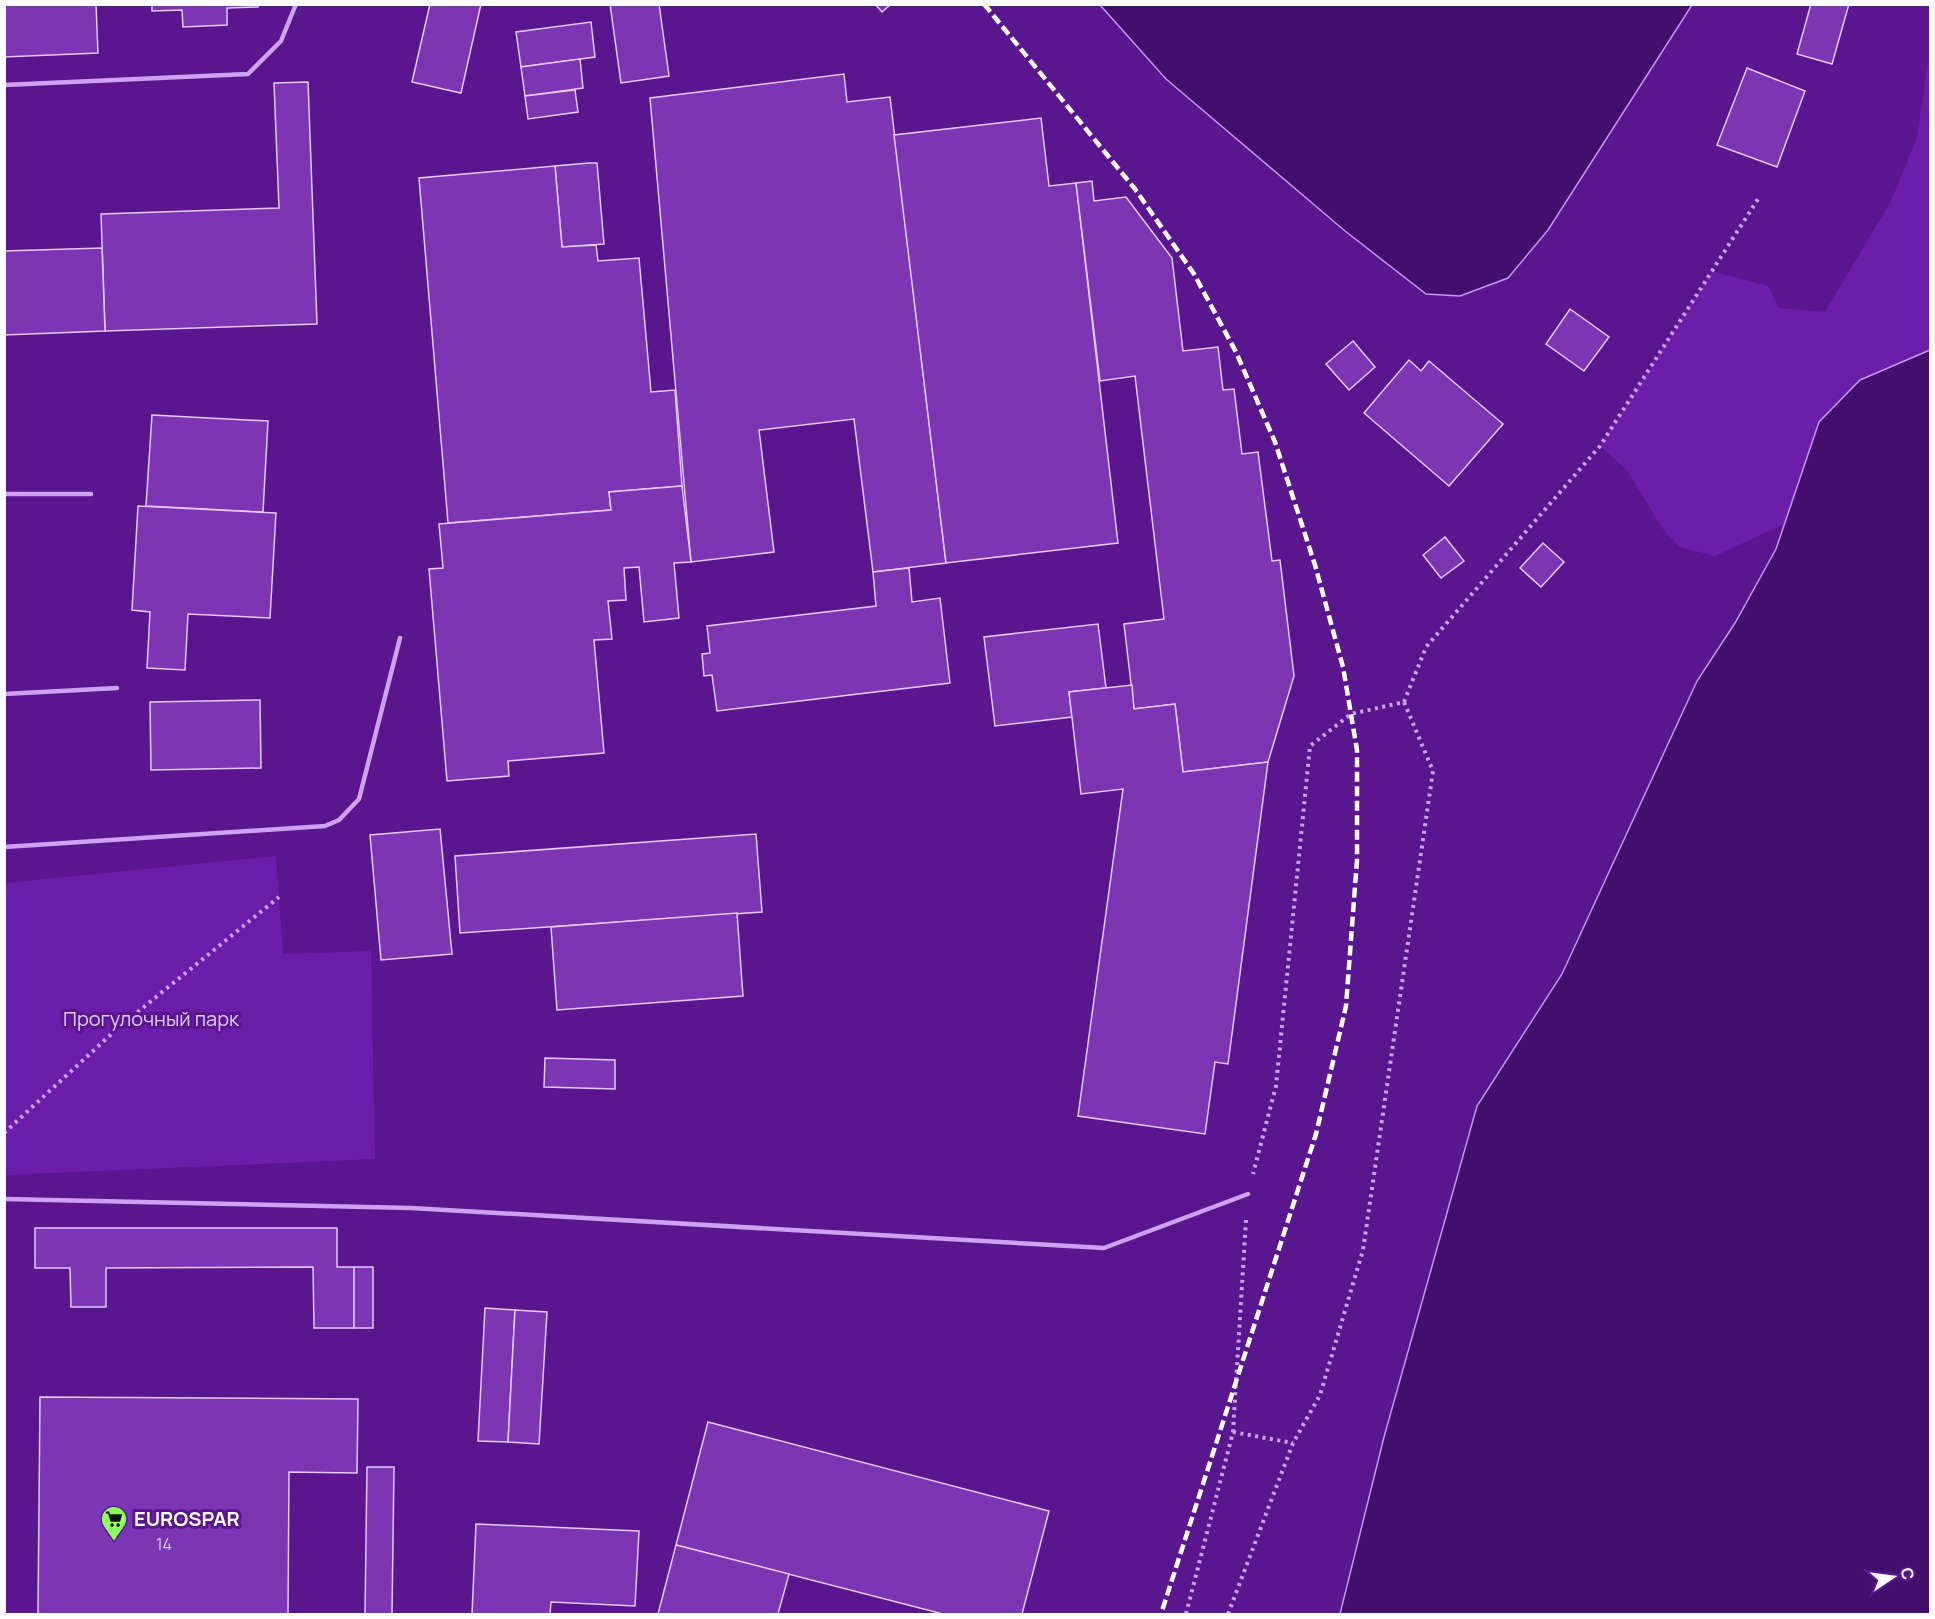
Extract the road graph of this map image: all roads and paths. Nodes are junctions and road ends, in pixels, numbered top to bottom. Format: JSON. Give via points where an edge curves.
{"nodes":[{"id":1,"x":296,"y":4,"type":"edge"},
{"id":2,"x":4,"y":85,"type":"edge"},
{"id":3,"x":1760,"y":196,"type":"dead end"},
{"id":4,"x":4,"y":494,"type":"edge"},
{"id":5,"x":91,"y":494,"type":"dead end"},
{"id":6,"x":400,"y":638,"type":"dead end"},
{"id":7,"x":117,"y":688,"type":"dead end"},
{"id":8,"x":4,"y":694,"type":"edge"},
{"id":9,"x":1404,"y":702,"type":"junction"},
{"id":10,"x":4,"y":847,"type":"edge"},
{"id":11,"x":279,"y":897,"type":"dead end"},
{"id":12,"x":4,"y":1133,"type":"edge"},
{"id":13,"x":1248,"y":1194,"type":"junction"},
{"id":14,"x":4,"y":1199,"type":"edge"},
{"id":15,"x":1233,"y":1431,"type":"junction"},
{"id":16,"x":1293,"y":1443,"type":"junction"},
{"id":17,"x":1186,"y":1614,"type":"edge"},
{"id":18,"x":1228,"y":1614,"type":"edge"}],
"edges":[{"from":1,"to":2,"type":"lane","via":[[281,41],[248,74]]},
{"from":3,"to":9,"type":"path","via":[[1600,446],[1426,647]]},
{"from":4,"to":5,"type":"lane"},
{"from":6,"to":10,"type":"lane","via":[[359,799],[339,820],[325,826]]},
{"from":7,"to":8,"type":"lane"},
{"from":9,"to":13,"type":"path","via":[[1351,714],[1310,746],[1276,1086]]},
{"from":9,"to":16,"type":"path","via":[[1433,771],[1365,1239],[1320,1395]]},
{"from":11,"to":12,"type":"path","via":[[118,1028]]},
{"from":13,"to":14,"type":"lane","via":[[1104,1248],[411,1208]]},
{"from":13,"to":15,"type":"path"},
{"from":15,"to":16,"type":"path"},
{"from":15,"to":17,"type":"path"},
{"from":16,"to":18,"type":"path"}]}
